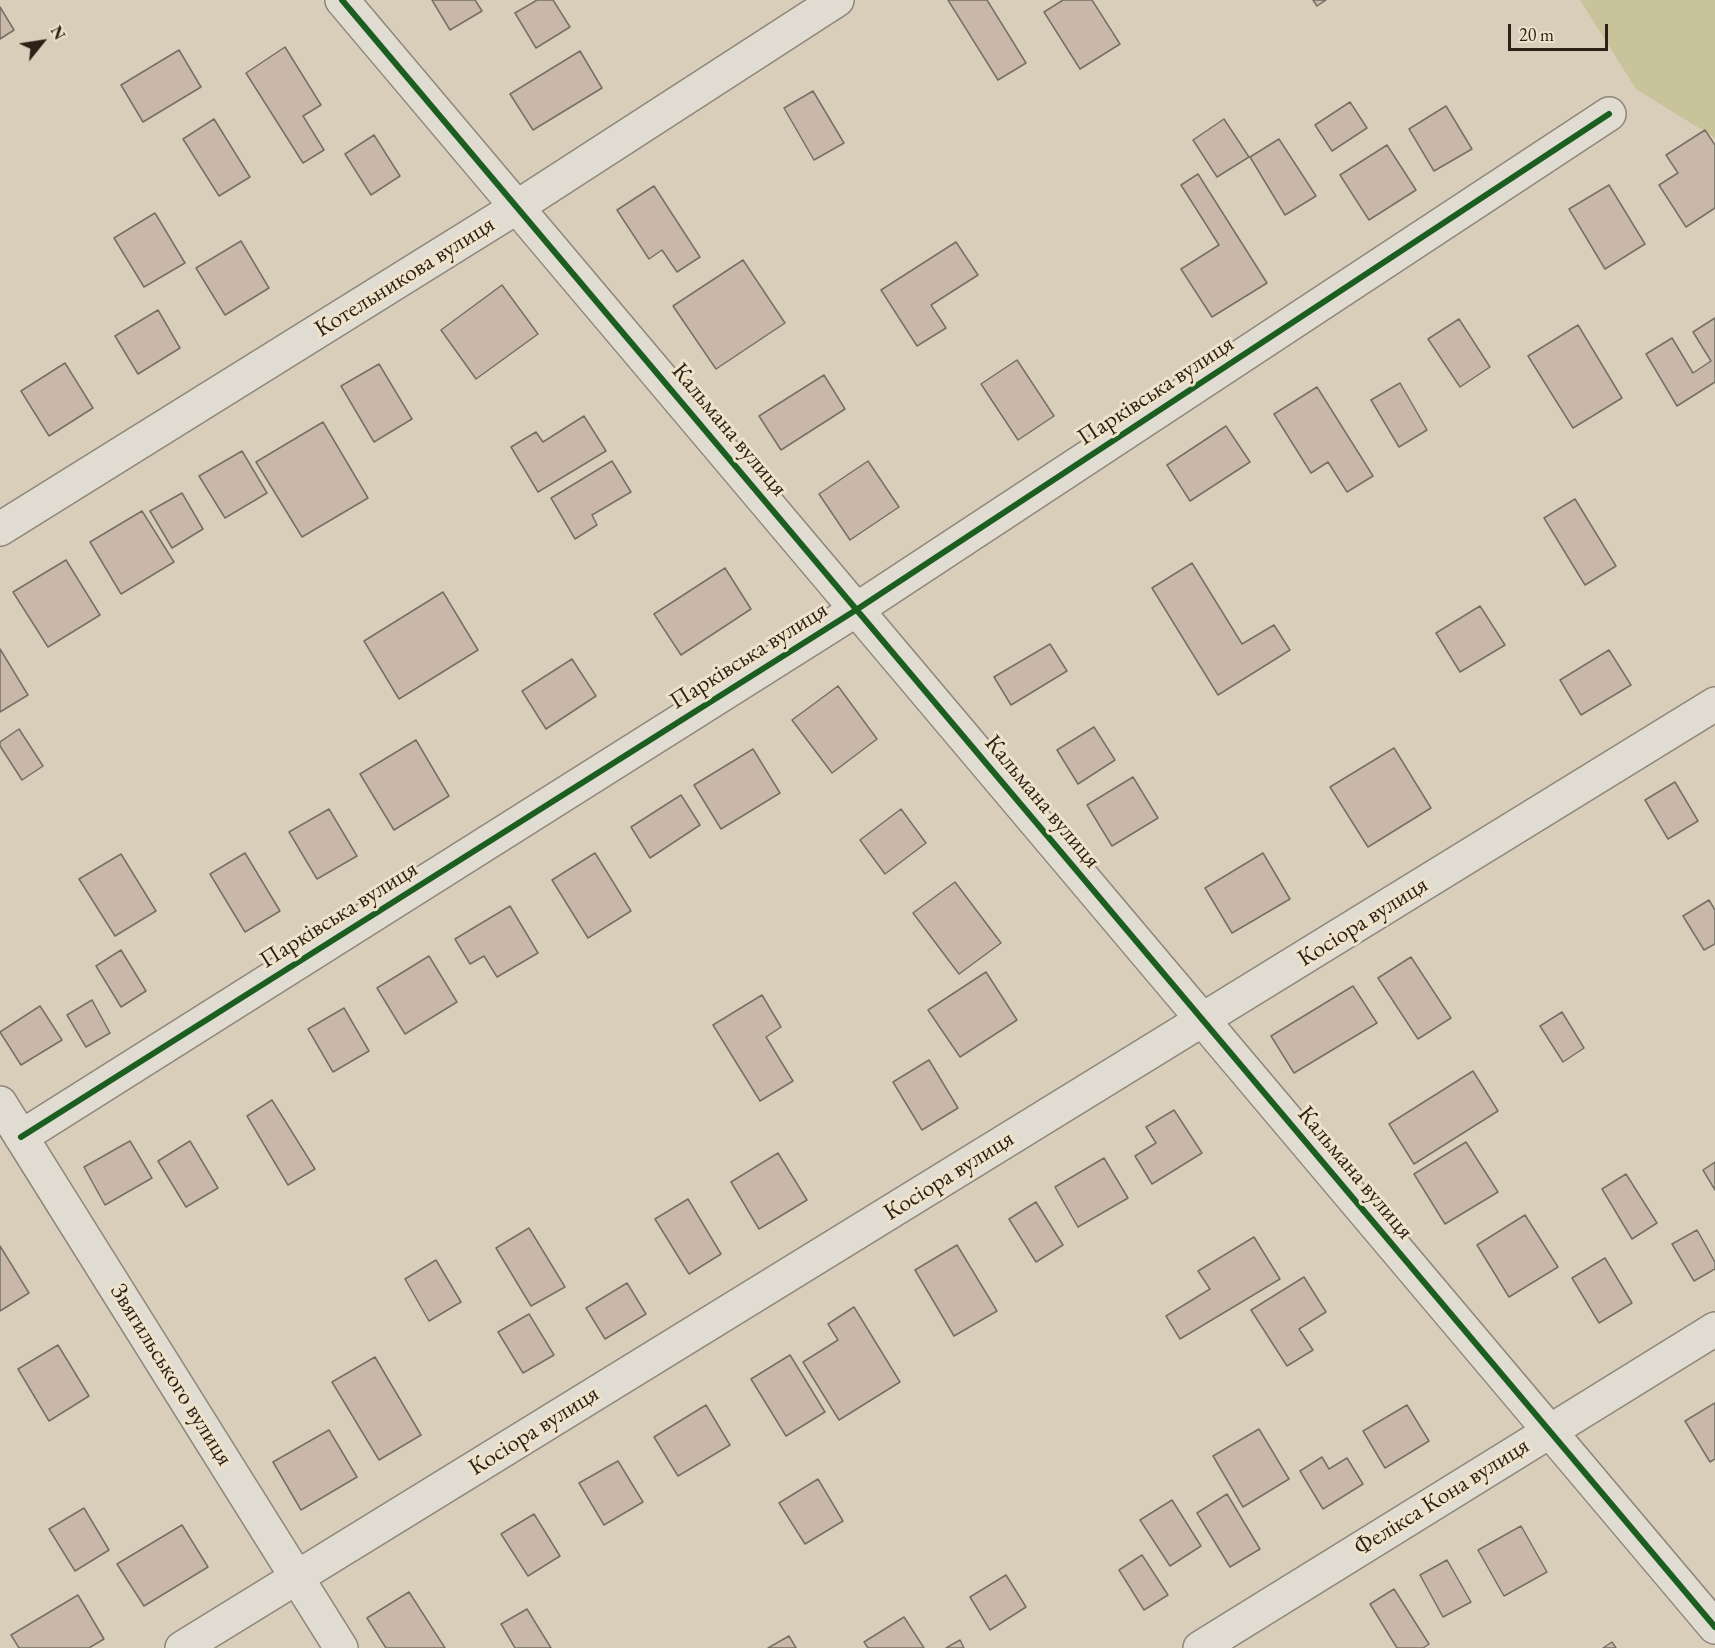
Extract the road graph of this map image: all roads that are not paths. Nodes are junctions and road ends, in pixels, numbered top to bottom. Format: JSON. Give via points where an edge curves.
{"nodes":[{"id":1,"x":342,"y":0,"type":"edge"},
{"id":2,"x":837,"y":0,"type":"edge"},
{"id":3,"x":1609,"y":114,"type":"dead end"},
{"id":4,"x":517,"y":207,"type":"junction"},
{"id":5,"x":0,"y":529,"type":"edge"},
{"id":6,"x":856,"y":610,"type":"junction"},
{"id":7,"x":1715,"y":704,"type":"edge"},
{"id":8,"x":1203,"y":1020,"type":"junction"},
{"id":9,"x":0,"y":1103,"type":"edge"},
{"id":10,"x":21,"y":1137,"type":"junction"},
{"id":11,"x":1715,"y":1329,"type":"edge"},
{"id":12,"x":1549,"y":1431,"type":"junction"},
{"id":13,"x":297,"y":1577,"type":"junction"},
{"id":14,"x":1715,"y":1627,"type":"edge"},
{"id":15,"x":182,"y":1648,"type":"edge"},
{"id":16,"x":341,"y":1648,"type":"edge"},
{"id":17,"x":1200,"y":1648,"type":"edge"}],
"edges":[{"from":1,"to":4,"type":"street","name":"Кальмана вулиця"},
{"from":2,"to":4,"type":"street","name":"Котельникова вулиця"},
{"from":3,"to":6,"type":"street","name":"Парківська вулиця"},
{"from":4,"to":5,"type":"street","name":"Котельникова вулиця"},
{"from":4,"to":6,"type":"street","name":"Кальмана вулиця"},
{"from":6,"to":8,"type":"street","name":"Кальмана вулиця"},
{"from":6,"to":10,"type":"street","name":"Парківська вулиця"},
{"from":7,"to":8,"type":"street","name":"Косіора вулиця"},
{"from":8,"to":12,"type":"street","name":"Кальмана вулиця"},
{"from":8,"to":13,"type":"street","name":"Косіора вулиця"},
{"from":9,"to":10,"type":"street","name":"Звягильського вулиця"},
{"from":10,"to":13,"type":"street","name":"Звягильського вулиця"},
{"from":11,"to":12,"type":"street","name":"Фелікса Кона вулиця"},
{"from":12,"to":14,"type":"street","name":"Кальмана вулиця"},
{"from":12,"to":17,"type":"street","name":"Фелікса Кона вулиця"},
{"from":13,"to":15,"type":"street","name":"Косіора вулиця"},
{"from":13,"to":16,"type":"street","name":"Звягильського вулиця"}]}
